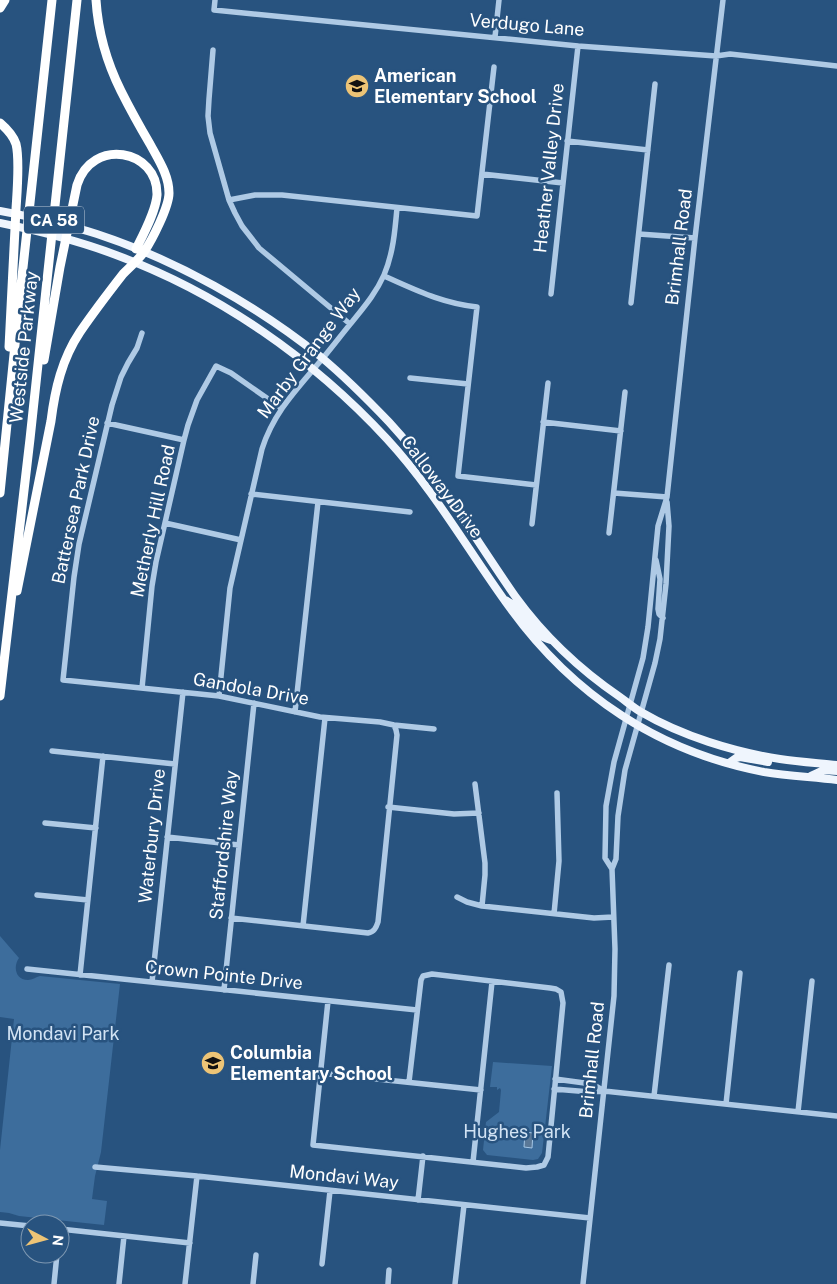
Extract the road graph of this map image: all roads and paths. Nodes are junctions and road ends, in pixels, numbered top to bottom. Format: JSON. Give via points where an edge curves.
{"nodes":[{"id":1,"x":5,"y":0,"type":"edge"},
{"id":2,"x":52,"y":0,"type":"edge"},
{"id":3,"x":77,"y":0,"type":"edge"},
{"id":4,"x":96,"y":0,"type":"edge"},
{"id":5,"x":215,"y":0,"type":"edge"},
{"id":6,"x":499,"y":0,"type":"edge"},
{"id":7,"x":723,"y":0,"type":"edge"},
{"id":8,"x":0,"y":8,"type":"edge"},
{"id":9,"x":495,"y":38,"type":"junction"},
{"id":10,"x":578,"y":46,"type":"junction"},
{"id":11,"x":214,"y":50,"type":"dead end"},
{"id":12,"x":716,"y":56,"type":"junction"},
{"id":13,"x":837,"y":66,"type":"edge"},
{"id":14,"x":494,"y":67,"type":"dead end"},
{"id":15,"x":655,"y":84,"type":"dead end"},
{"id":16,"x":0,"y":123,"type":"edge"},
{"id":17,"x":567,"y":141,"type":"junction"},
{"id":18,"x":648,"y":150,"type":"junction"},
{"id":19,"x":482,"y":174,"type":"junction"},
{"id":20,"x":563,"y":183,"type":"junction"},
{"id":21,"x":229,"y":200,"type":"junction"},
{"id":22,"x":398,"y":208,"type":"junction"},
{"id":23,"x":0,"y":211,"type":"edge"},
{"id":24,"x":2,"y":224,"type":"edge"},
{"id":25,"x":639,"y":234,"type":"junction"},
{"id":26,"x":695,"y":238,"type":"junction"},
{"id":27,"x":140,"y":250,"type":"junction"},
{"id":28,"x":134,"y":262,"type":"junction"},
{"id":29,"x":384,"y":276,"type":"junction"},
{"id":30,"x":550,"y":294,"type":"dead end"},
{"id":31,"x":631,"y":303,"type":"dead end"},
{"id":32,"x":350,"y":324,"type":"junction"},
{"id":33,"x":142,"y":334,"type":"dead end"},
{"id":34,"x":323,"y":358,"type":"junction"},
{"id":35,"x":312,"y":370,"type":"junction"},
{"id":36,"x":410,"y":378,"type":"dead end"},
{"id":37,"x":548,"y":383,"type":"dead end"},
{"id":38,"x":468,"y":384,"type":"junction"},
{"id":39,"x":625,"y":392,"type":"dead end"},
{"id":40,"x":281,"y":408,"type":"junction"},
{"id":41,"x":543,"y":422,"type":"junction"},
{"id":42,"x":107,"y":423,"type":"junction"},
{"id":43,"x":621,"y":431,"type":"junction"},
{"id":44,"x":30,"y":439,"type":"junction"},
{"id":45,"x":184,"y":440,"type":"junction"},
{"id":46,"x":5,"y":449,"type":"junction"},
{"id":47,"x":536,"y":485,"type":"junction"},
{"id":48,"x":0,"y":493,"type":"edge"},
{"id":49,"x":251,"y":494,"type":"junction"},
{"id":50,"x":614,"y":494,"type":"junction"},
{"id":51,"x":667,"y":497,"type":"junction"},
{"id":52,"x":318,"y":502,"type":"junction"},
{"id":53,"x":410,"y":512,"type":"dead end"},
{"id":54,"x":165,"y":523,"type":"junction"},
{"id":55,"x":532,"y":524,"type":"dead end"},
{"id":56,"x":609,"y":533,"type":"dead end"},
{"id":57,"x":241,"y":540,"type":"junction"},
{"id":58,"x":655,"y":555,"type":"junction"},
{"id":59,"x":480,"y":564,"type":"junction"},
{"id":60,"x":515,"y":595,"type":"junction"},
{"id":61,"x":504,"y":600,"type":"junction"},
{"id":62,"x":663,"y":618,"type":"junction"},
{"id":63,"x":8,"y":625,"type":"junction"},
{"id":64,"x":552,"y":640,"type":"junction"},
{"id":65,"x":63,"y":680,"type":"joint"},
{"id":66,"x":142,"y":688,"type":"junction"},
{"id":67,"x":183,"y":692,"type":"junction"},
{"id":68,"x":0,"y":696,"type":"edge"},
{"id":69,"x":219,"y":696,"type":"junction"},
{"id":70,"x":254,"y":703,"type":"junction"},
{"id":71,"x":630,"y":704,"type":"junction"},
{"id":72,"x":295,"y":712,"type":"junction"},
{"id":73,"x":641,"y":712,"type":"junction"},
{"id":74,"x":325,"y":718,"type":"junction"},
{"id":75,"x":626,"y":718,"type":"junction"},
{"id":76,"x":394,"y":725,"type":"junction"},
{"id":77,"x":637,"y":726,"type":"junction"},
{"id":78,"x":434,"y":729,"type":"dead end"},
{"id":79,"x":52,"y":751,"type":"dead end"},
{"id":80,"x":103,"y":756,"type":"junction"},
{"id":81,"x":789,"y":760,"type":"junction"},
{"id":82,"x":729,"y":763,"type":"junction"},
{"id":83,"x":175,"y":764,"type":"junction"},
{"id":84,"x":837,"y":765,"type":"edge"},
{"id":85,"x":837,"y":771,"type":"edge"},
{"id":86,"x":809,"y":777,"type":"junction"},
{"id":87,"x":837,"y":780,"type":"edge"},
{"id":88,"x":475,"y":784,"type":"dead end"},
{"id":89,"x":557,"y":793,"type":"dead end"},
{"id":90,"x":388,"y":808,"type":"junction"},
{"id":91,"x":479,"y":813,"type":"junction"},
{"id":92,"x":44,"y":823,"type":"dead end"},
{"id":93,"x":96,"y":828,"type":"junction"},
{"id":94,"x":167,"y":837,"type":"junction"},
{"id":95,"x":239,"y":845,"type":"junction"},
{"id":96,"x":612,"y":868,"type":"junction"},
{"id":97,"x":37,"y":895,"type":"dead end"},
{"id":98,"x":458,"y":897,"type":"dead end"},
{"id":99,"x":88,"y":900,"type":"junction"},
{"id":100,"x":482,"y":906,"type":"junction"},
{"id":101,"x":554,"y":914,"type":"junction"},
{"id":102,"x":613,"y":917,"type":"junction"},
{"id":103,"x":231,"y":918,"type":"junction"},
{"id":104,"x":303,"y":926,"type":"junction"},
{"id":105,"x":668,"y":965,"type":"dead end"},
{"id":106,"x":28,"y":969,"type":"dead end"},
{"id":107,"x":740,"y":973,"type":"dead end"},
{"id":108,"x":80,"y":975,"type":"junction"},
{"id":109,"x":812,"y":981,"type":"dead end"},
{"id":110,"x":152,"y":982,"type":"junction"},
{"id":111,"x":492,"y":982,"type":"junction"},
{"id":112,"x":224,"y":990,"type":"junction"},
{"id":113,"x":328,"y":1001,"type":"junction"},
{"id":114,"x":416,"y":1010,"type":"junction"},
{"id":115,"x":320,"y":1073,"type":"junction"},
{"id":116,"x":554,"y":1079,"type":"junction"},
{"id":117,"x":409,"y":1082,"type":"junction"},
{"id":118,"x":554,"y":1089,"type":"junction"},
{"id":119,"x":481,"y":1090,"type":"junction"},
{"id":120,"x":604,"y":1091,"type":"junction"},
{"id":121,"x":654,"y":1096,"type":"junction"},
{"id":122,"x":726,"y":1104,"type":"junction"},
{"id":123,"x":798,"y":1112,"type":"junction"},
{"id":124,"x":837,"y":1116,"type":"edge"},
{"id":125,"x":423,"y":1156,"type":"junction"},
{"id":126,"x":473,"y":1162,"type":"junction"},
{"id":127,"x":95,"y":1167,"type":"dead end"},
{"id":128,"x":197,"y":1176,"type":"junction"},
{"id":129,"x":330,"y":1190,"type":"junction"},
{"id":130,"x":418,"y":1200,"type":"junction"},
{"id":131,"x":464,"y":1205,"type":"junction"},
{"id":132,"x":590,"y":1218,"type":"junction"},
{"id":133,"x":0,"y":1223,"type":"edge"},
{"id":134,"x":20,"y":1225,"type":"edge"},
{"id":135,"x":70,"y":1231,"type":"edge"},
{"id":136,"x":124,"y":1236,"type":"junction"},
{"id":137,"x":190,"y":1243,"type":"junction"},
{"id":138,"x":256,"y":1255,"type":"dead end"},
{"id":139,"x":56,"y":1264,"type":"edge"},
{"id":140,"x":322,"y":1264,"type":"dead end"},
{"id":141,"x":389,"y":1270,"type":"dead end"},
{"id":142,"x":54,"y":1284,"type":"edge"},
{"id":143,"x":119,"y":1284,"type":"edge"},
{"id":144,"x":185,"y":1284,"type":"edge"},
{"id":145,"x":253,"y":1284,"type":"edge"},
{"id":146,"x":388,"y":1284,"type":"edge"},
{"id":147,"x":455,"y":1284,"type":"edge"},
{"id":148,"x":583,"y":1284,"type":"edge"}],
"edges":[{"from":1,"to":8,"type":"highway"},
{"from":2,"to":46,"type":"highway","name":"Westside Parkway","number":"CA 58"},
{"from":3,"to":44,"type":"highway","name":"Westside Parkway","number":"CA 58"},
{"from":4,"to":27,"type":"highway","via":[[99,25],[116,79],[168,186],[166,206],[150,242]]},
{"from":5,"to":9,"type":"street","name":"Verdugo Lane","via":[[214,10]]},
{"from":6,"to":9,"type":"street"},
{"from":7,"to":12,"type":"street","name":"Brimhall Road"},
{"from":9,"to":10,"type":"street","name":"Verdugo Lane"},
{"from":10,"to":12,"type":"street","name":"Verdugo Lane"},
{"from":10,"to":17,"type":"street","name":"Heather Valley Drive"},
{"from":11,"to":21,"type":"street","via":[[208,108],[210,133]]},
{"from":12,"to":13,"type":"street","name":"Verdugo Lane","via":[[730,54]]},
{"from":12,"to":26,"type":"street","name":"Brimhall Road"},
{"from":14,"to":19,"type":"street"},
{"from":15,"to":18,"type":"street"},
{"from":16,"to":46,"type":"highway","via":[[14,139],[18,158]]},
{"from":17,"to":18,"type":"street"},
{"from":17,"to":20,"type":"street","name":"Heather Valley Drive"},
{"from":18,"to":25,"type":"street"},
{"from":19,"to":20,"type":"street"},
{"from":19,"to":22,"type":"street","via":[[477,216]]},
{"from":20,"to":30,"type":"street","name":"Heather Valley Drive"},
{"from":21,"to":22,"type":"street","via":[[268,194]]},
{"from":21,"to":32,"type":"street","via":[[242,226],[259,248]]},
{"from":22,"to":29,"type":"street","name":"Marby Grange Way","via":[[392,250]]},
{"from":23,"to":27,"type":"main road","name":"Calloway Drive","via":[[98,235]]},
{"from":24,"to":28,"type":"main road","name":"Calloway Drive","via":[[76,242]]},
{"from":25,"to":26,"type":"street"},
{"from":25,"to":31,"type":"street"},
{"from":26,"to":51,"type":"street","name":"Brimhall Road"},
{"from":27,"to":28,"type":"highway"},
{"from":27,"to":34,"type":"main road","name":"Calloway Drive","via":[[231,296]]},
{"from":27,"to":44,"type":"highway","via":[[156,203],[154,181],[147,168],[134,158],[117,154],[101,156],[88,165],[76,185]]},
{"from":28,"to":35,"type":"main road","name":"Calloway Drive","via":[[229,309]]},
{"from":28,"to":63,"type":"highway","via":[[80,332],[61,370]]},
{"from":29,"to":32,"type":"street","name":"Marby Grange Way"},
{"from":29,"to":38,"type":"street","via":[[441,300],[477,307]]},
{"from":32,"to":34,"type":"street","name":"Marby Grange Way"},
{"from":33,"to":42,"type":"street","name":"Battersea Park Drive","via":[[121,377]]},
{"from":34,"to":35,"type":"street","name":"Marby Grange Way"},
{"from":34,"to":60,"type":"main road","name":"Calloway Drive","via":[[391,424],[422,461]]},
{"from":35,"to":40,"type":"street","name":"Marby Grange Way"},
{"from":35,"to":59,"type":"main road","name":"Calloway Drive","via":[[336,389],[404,458],[439,502]]},
{"from":36,"to":38,"type":"street"},
{"from":37,"to":41,"type":"street"},
{"from":38,"to":47,"type":"street","via":[[458,476]]},
{"from":39,"to":43,"type":"street"},
{"from":40,"to":45,"type":"street","name":"Metherly Hill Road","via":[[216,366],[197,400]]},
{"from":40,"to":49,"type":"street","name":"Marby Grange Way","via":[[265,438]]},
{"from":41,"to":43,"type":"street"},
{"from":41,"to":47,"type":"street"},
{"from":42,"to":45,"type":"street"},
{"from":42,"to":65,"type":"street","name":"Battersea Park Drive","via":[[76,561]]},
{"from":43,"to":50,"type":"street"},
{"from":44,"to":63,"type":"highway","name":"Westside Parkway","number":"CA 58"},
{"from":45,"to":54,"type":"street","name":"Metherly Hill Road"},
{"from":46,"to":48,"type":"highway","name":"Westside Parkway","number":"CA 58"},
{"from":47,"to":55,"type":"street"},
{"from":49,"to":52,"type":"street"},
{"from":49,"to":57,"type":"street","name":"Marby Grange Way"},
{"from":50,"to":51,"type":"street"},
{"from":50,"to":56,"type":"street"},
{"from":51,"to":58,"type":"street","name":"Brimhall Road","via":[[658,526]]},
{"from":51,"to":62,"type":"street","name":"Brimhall Road","via":[[670,526]]},
{"from":52,"to":53,"type":"street"},
{"from":52,"to":72,"type":"street"},
{"from":54,"to":57,"type":"street"},
{"from":54,"to":66,"type":"street","name":"Metherly Hill Road","via":[[152,586]]},
{"from":57,"to":69,"type":"street","name":"Marby Grange Way","via":[[230,588]]},
{"from":58,"to":62,"type":"street","via":[[660,579],[658,609]]},
{"from":58,"to":71,"type":"street","name":"Brimhall Road","via":[[643,658]]},
{"from":59,"to":60,"type":"main road","via":[[489,567],[505,589]]},
{"from":59,"to":61,"type":"main road","name":"Calloway Drive"},
{"from":60,"to":64,"type":"main road","name":"Calloway Drive"},
{"from":61,"to":64,"type":"main road","via":[[514,605],[541,637]]},
{"from":61,"to":75,"type":"main road","name":"Calloway Drive","via":[[555,662],[588,692]]},
{"from":62,"to":73,"type":"street","name":"Brimhall Road"},
{"from":63,"to":68,"type":"highway","name":"Westside Parkway","number":"CA 58"},
{"from":64,"to":71,"type":"main road","name":"Calloway Drive","via":[[584,670]]},
{"from":65,"to":66,"type":"street","name":"Gandola Drive"},
{"from":66,"to":67,"type":"street","name":"Gandola Drive"},
{"from":67,"to":69,"type":"street","name":"Gandola Drive"},
{"from":67,"to":83,"type":"street","name":"Waterbury Drive"},
{"from":69,"to":70,"type":"street","name":"Gandola Drive"},
{"from":70,"to":72,"type":"street","name":"Gandola Drive"},
{"from":70,"to":95,"type":"street","name":"Staffordshire Way"},
{"from":71,"to":73,"type":"main road","name":"Calloway Drive"},
{"from":71,"to":75,"type":"street","name":"Brimhall Road"},
{"from":72,"to":74,"type":"street","name":"Gandola Drive"},
{"from":73,"to":77,"type":"street","name":"Brimhall Road"},
{"from":73,"to":81,"type":"main road","name":"Calloway Drive","via":[[728,747]]},
{"from":74,"to":76,"type":"street","name":"Gandola Drive"},
{"from":74,"to":104,"type":"street"},
{"from":75,"to":77,"type":"main road","name":"Calloway Drive"},
{"from":75,"to":96,"type":"street","name":"Brimhall Road","via":[[606,806],[605,858]]},
{"from":76,"to":78,"type":"street","name":"Gandola Drive"},
{"from":76,"to":90,"type":"street","via":[[397,735]]},
{"from":77,"to":82,"type":"main road","name":"Calloway Drive","via":[[687,749]]},
{"from":77,"to":96,"type":"street","name":"Brimhall Road","via":[[623,779],[616,859]]},
{"from":79,"to":80,"type":"street"},
{"from":80,"to":83,"type":"street"},
{"from":80,"to":93,"type":"street"},
{"from":81,"to":82,"type":"main road","via":[[781,765],[740,757]]},
{"from":81,"to":84,"type":"main road","name":"Calloway Drive"},
{"from":82,"to":86,"type":"main road","name":"Calloway Drive"},
{"from":83,"to":94,"type":"street","name":"Waterbury Drive"},
{"from":85,"to":86,"type":"main road","via":[[824,770]]},
{"from":86,"to":87,"type":"main road","name":"Calloway Drive"},
{"from":88,"to":91,"type":"street"},
{"from":89,"to":101,"type":"street","via":[[559,861]]},
{"from":90,"to":91,"type":"street"},
{"from":90,"to":104,"type":"street","via":[[375,930],[368,933]]},
{"from":91,"to":100,"type":"street","via":[[485,869]]},
{"from":92,"to":93,"type":"street"},
{"from":93,"to":99,"type":"street"},
{"from":94,"to":95,"type":"street"},
{"from":94,"to":110,"type":"street","name":"Waterbury Drive"},
{"from":95,"to":103,"type":"street","name":"Staffordshire Way"},
{"from":96,"to":102,"type":"street","name":"Brimhall Road"},
{"from":97,"to":99,"type":"street"},
{"from":98,"to":100,"type":"street"},
{"from":99,"to":108,"type":"street"},
{"from":100,"to":101,"type":"street"},
{"from":101,"to":102,"type":"street"},
{"from":102,"to":120,"type":"street","name":"Brimhall Road","via":[[615,982]]},
{"from":103,"to":104,"type":"street"},
{"from":103,"to":112,"type":"street","name":"Staffordshire Way"},
{"from":105,"to":121,"type":"street"},
{"from":106,"to":108,"type":"street","name":"Crown Pointe Drive"},
{"from":107,"to":122,"type":"street"},
{"from":108,"to":110,"type":"street","name":"Crown Pointe Drive"},
{"from":109,"to":123,"type":"street"},
{"from":110,"to":112,"type":"street","name":"Crown Pointe Drive"},
{"from":111,"to":114,"type":"street","via":[[432,974],[423,976]]},
{"from":111,"to":116,"type":"street","via":[[561,992],[563,1003]]},
{"from":111,"to":119,"type":"street"},
{"from":112,"to":113,"type":"street","name":"Crown Pointe Drive"},
{"from":113,"to":114,"type":"street","name":"Crown Pointe Drive"},
{"from":113,"to":115,"type":"street"},
{"from":114,"to":117,"type":"street"},
{"from":115,"to":117,"type":"street"},
{"from":115,"to":125,"type":"street","via":[[313,1145]]},
{"from":116,"to":118,"type":"street"},
{"from":116,"to":120,"type":"street","via":[[592,1084]]},
{"from":117,"to":119,"type":"street"},
{"from":118,"to":120,"type":"street"},
{"from":118,"to":126,"type":"street","via":[[548,1157],[544,1165],[526,1168]]},
{"from":119,"to":126,"type":"street"},
{"from":120,"to":121,"type":"street"},
{"from":120,"to":132,"type":"street","name":"Brimhall Road"},
{"from":121,"to":122,"type":"street"},
{"from":122,"to":123,"type":"street"},
{"from":123,"to":124,"type":"street"},
{"from":125,"to":126,"type":"street"},
{"from":125,"to":130,"type":"street"},
{"from":127,"to":128,"type":"street","name":"Mondavi Way"},
{"from":128,"to":129,"type":"street","name":"Mondavi Way"},
{"from":128,"to":137,"type":"street"},
{"from":129,"to":130,"type":"street","name":"Mondavi Way"},
{"from":129,"to":140,"type":"street"},
{"from":130,"to":131,"type":"street","name":"Mondavi Way"},
{"from":131,"to":132,"type":"street","name":"Mondavi Way"},
{"from":131,"to":147,"type":"street"},
{"from":132,"to":148,"type":"street","name":"Brimhall Road"},
{"from":133,"to":134,"type":"street"},
{"from":135,"to":136,"type":"street"},
{"from":136,"to":137,"type":"street"},
{"from":136,"to":143,"type":"street"},
{"from":137,"to":144,"type":"street"},
{"from":138,"to":145,"type":"street"},
{"from":139,"to":142,"type":"street"},
{"from":141,"to":146,"type":"street"}]}
